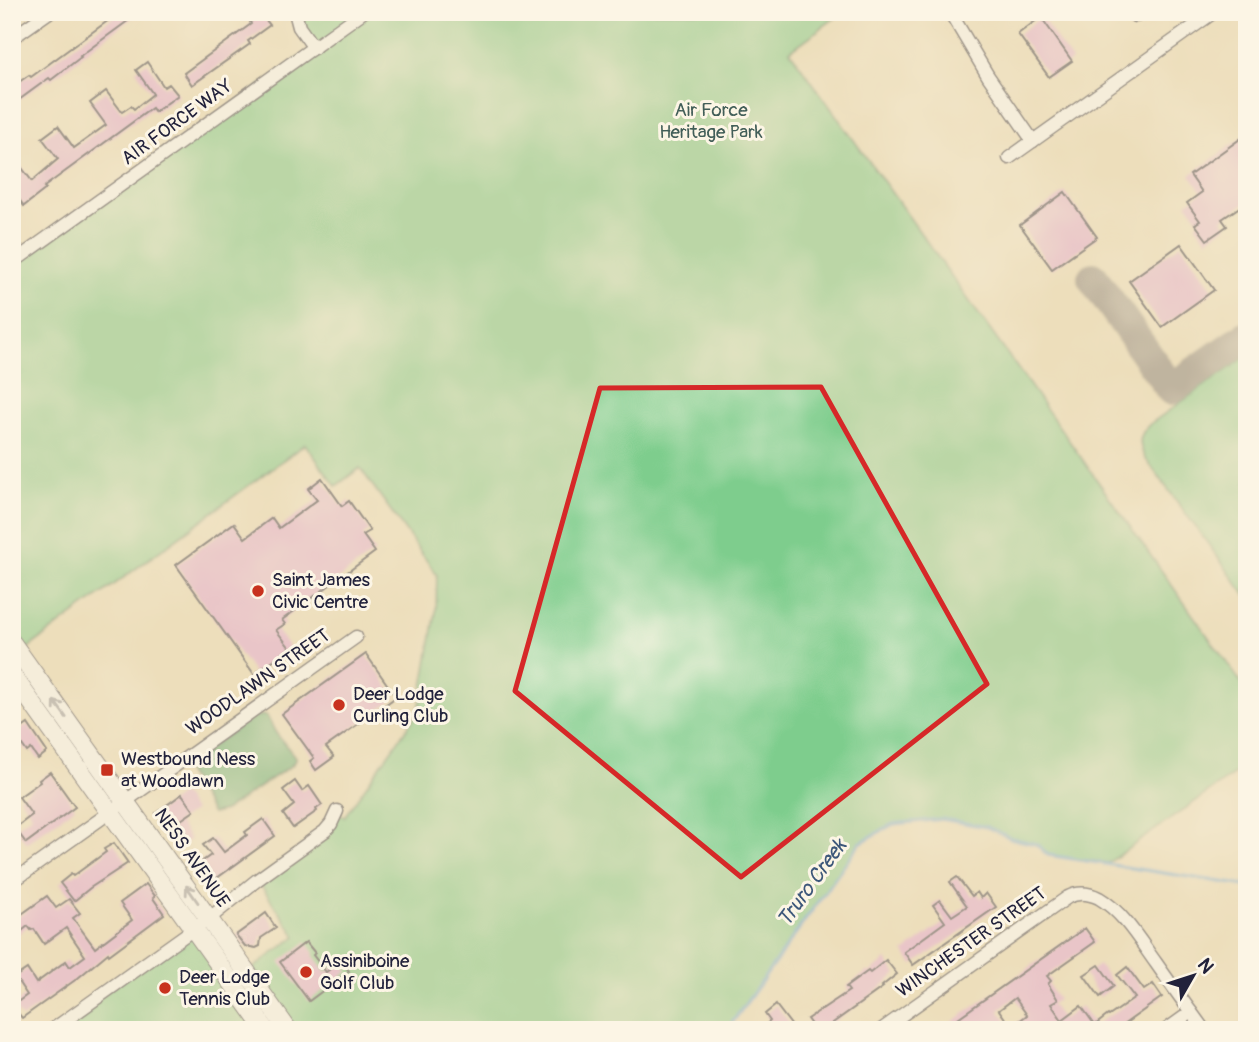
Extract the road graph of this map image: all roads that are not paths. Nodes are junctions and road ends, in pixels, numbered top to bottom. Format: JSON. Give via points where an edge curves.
{"nodes":[{"id":1,"x":49,"y":12,"type":"edge"},
{"id":2,"x":295,"y":12,"type":"edge"},
{"id":3,"x":363,"y":12,"type":"edge"},
{"id":4,"x":950,"y":12,"type":"edge"},
{"id":5,"x":1213,"y":12,"type":"edge"},
{"id":6,"x":12,"y":38,"type":"edge"},
{"id":7,"x":314,"y":48,"type":"junction"},
{"id":8,"x":1032,"y":141,"type":"junction"},
{"id":9,"x":1009,"y":158,"type":"dead end"},
{"id":10,"x":12,"y":263,"type":"edge"},
{"id":11,"x":356,"y":637,"type":"dead end"},
{"id":12,"x":12,"y":643,"type":"edge"},
{"id":13,"x":34,"y":674,"type":"junction"},
{"id":14,"x":14,"y":683,"type":"edge"},
{"id":15,"x":126,"y":801,"type":"junction"},
{"id":16,"x":337,"y":811,"type":"dead end"},
{"id":17,"x":109,"y":812,"type":"junction"},
{"id":18,"x":12,"y":882,"type":"edge"},
{"id":19,"x":208,"y":918,"type":"junction"},
{"id":20,"x":193,"y":929,"type":"junction"},
{"id":21,"x":1191,"y":1012,"type":"junction"},
{"id":22,"x":52,"y":1030,"type":"edge"},
{"id":23,"x":266,"y":1030,"type":"edge"},
{"id":24,"x":288,"y":1030,"type":"edge"},
{"id":25,"x":881,"y":1030,"type":"edge"},
{"id":26,"x":1166,"y":1030,"type":"edge"},
{"id":27,"x":1204,"y":1030,"type":"edge"}],
"edges":[{"from":1,"to":6,"type":"street"},
{"from":2,"to":7,"type":"street"},
{"from":3,"to":7,"type":"street","name":"AIR FORCE WAY"},
{"from":4,"to":8,"type":"street"},
{"from":5,"to":8,"type":"street"},
{"from":7,"to":10,"type":"street","name":"AIR FORCE WAY"},
{"from":8,"to":9,"type":"street"},
{"from":11,"to":15,"type":"street","name":"WOODLAWN STREET"},
{"from":12,"to":13,"type":"main road","name":"NESS AVENUE"},
{"from":13,"to":14,"type":"street"},
{"from":15,"to":13,"type":"main road","name":"NESS AVENUE","one_way":true},
{"from":14,"to":17,"type":"main road","name":"NESS AVENUE"},
{"from":15,"to":17,"type":"street","name":"WOODLAWN STREET"},
{"from":19,"to":15,"type":"main road","name":"NESS AVENUE","one_way":true},
{"from":16,"to":19,"type":"street","via":[[325,831]]},
{"from":17,"to":18,"type":"street","name":"WOODLAWN STREET"},
{"from":17,"to":20,"type":"main road","name":"NESS AVENUE"},
{"from":19,"to":20,"type":"street"},
{"from":19,"to":24,"type":"main road","name":"NESS AVENUE"},
{"from":20,"to":22,"type":"street"},
{"from":20,"to":23,"type":"main road","name":"NESS AVENUE"},
{"from":21,"to":25,"type":"street","name":"WINCHESTER STREET","via":[[1122,919],[1096,897],[1075,894]]},
{"from":21,"to":26,"type":"street"},
{"from":21,"to":27,"type":"street"}]}
